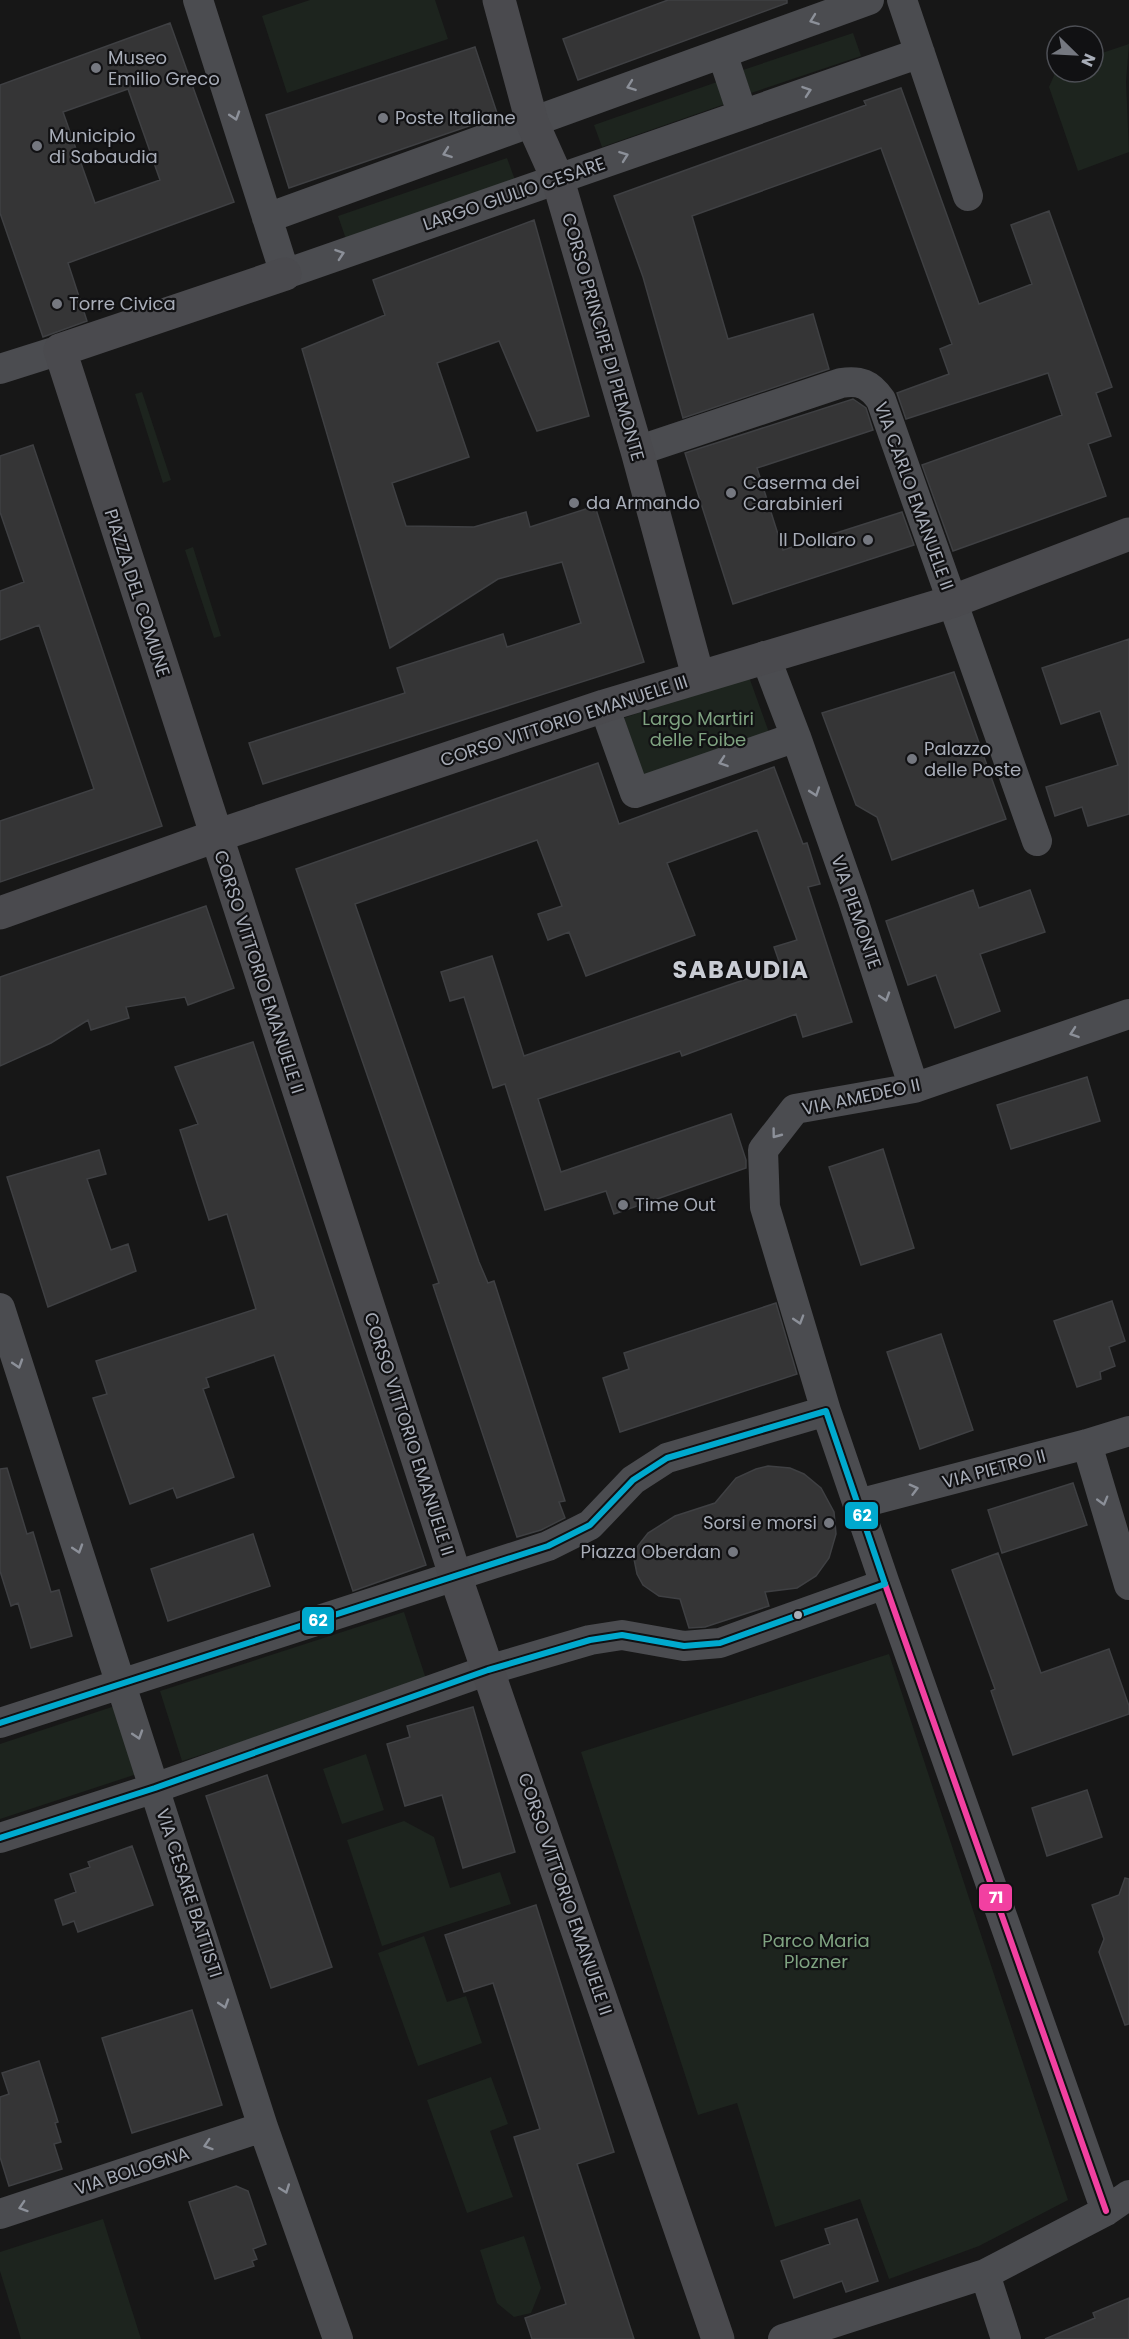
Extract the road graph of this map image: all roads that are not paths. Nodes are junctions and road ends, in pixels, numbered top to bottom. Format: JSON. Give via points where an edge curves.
{"nodes":[{"id":1,"x":198,"y":0,"type":"edge"},
{"id":2,"x":499,"y":0,"type":"edge"},
{"id":3,"x":869,"y":0,"type":"edge"},
{"id":4,"x":902,"y":0,"type":"edge"},
{"id":5,"x":722,"y":53,"type":"junction"},
{"id":6,"x":920,"y":53,"type":"junction"},
{"id":7,"x":742,"y":113,"type":"junction"},
{"id":8,"x":532,"y":122,"type":"junction"},
{"id":9,"x":558,"y":180,"type":"junction"},
{"id":10,"x":968,"y":196,"type":"dead end"},
{"id":11,"x":267,"y":218,"type":"junction"},
{"id":12,"x":285,"y":274,"type":"junction"},
{"id":13,"x":60,"y":350,"type":"junction"},
{"id":14,"x":0,"y":369,"type":"edge"},
{"id":15,"x":637,"y":451,"type":"junction"},
{"id":16,"x":1129,"y":534,"type":"edge"},
{"id":17,"x":951,"y":602,"type":"junction"},
{"id":18,"x":765,"y":657,"type":"junction"},
{"id":19,"x":698,"y":676,"type":"junction"},
{"id":20,"x":604,"y":706,"type":"junction"},
{"id":21,"x":796,"y":737,"type":"junction"},
{"id":22,"x":216,"y":836,"type":"junction"},
{"id":23,"x":1037,"y":841,"type":"dead end"},
{"id":24,"x":0,"y":913,"type":"edge"},
{"id":25,"x":1129,"y":1014,"type":"edge"},
{"id":26,"x":914,"y":1088,"type":"junction"},
{"id":27,"x":0,"y":1308,"type":"edge"},
{"id":28,"x":826,"y":1411,"type":"junction"},
{"id":29,"x":1129,"y":1431,"type":"edge"},
{"id":30,"x":1087,"y":1444,"type":"junction"},
{"id":31,"x":858,"y":1504,"type":"junction"},
{"id":32,"x":455,"y":1575,"type":"junction"},
{"id":33,"x":885,"y":1584,"type":"junction"},
{"id":34,"x":1129,"y":1585,"type":"edge"},
{"id":35,"x":488,"y":1670,"type":"junction"},
{"id":36,"x":122,"y":1684,"type":"junction"},
{"id":37,"x":0,"y":1723,"type":"edge"},
{"id":38,"x":155,"y":1788,"type":"junction"},
{"id":39,"x":0,"y":1838,"type":"edge"},
{"id":40,"x":263,"y":2127,"type":"junction"},
{"id":41,"x":1118,"y":2203,"type":"edge"},
{"id":42,"x":0,"y":2214,"type":"edge"},
{"id":43,"x":985,"y":2274,"type":"junction"},
{"id":44,"x":787,"y":2338,"type":"edge"},
{"id":45,"x":338,"y":2339,"type":"edge"},
{"id":46,"x":718,"y":2339,"type":"edge"},
{"id":47,"x":1006,"y":2339,"type":"edge"}],
"edges":[{"from":1,"to":11,"type":"street","one_way":true},
{"from":2,"to":8,"type":"street","name":"CORSO PRINCIPE DI PIEMONTE"},
{"from":3,"to":5,"type":"street","one_way":true},
{"from":4,"to":6,"type":"street"},
{"from":5,"to":7,"type":"street"},
{"from":5,"to":8,"type":"street","one_way":true},
{"from":7,"to":6,"type":"street","name":"LARGO GIULIO CESARE","one_way":true},
{"from":6,"to":10,"type":"street"},
{"from":9,"to":7,"type":"street","name":"LARGO GIULIO CESARE","one_way":true},
{"from":8,"to":9,"type":"street","name":"CORSO PRINCIPE DI PIEMONTE"},
{"from":8,"to":11,"type":"street","one_way":true},
{"from":12,"to":9,"type":"street","name":"LARGO GIULIO CESARE","one_way":true},
{"from":9,"to":15,"type":"street","name":"CORSO PRINCIPE DI PIEMONTE"},
{"from":11,"to":12,"type":"street"},
{"from":12,"to":13,"type":"street"},
{"from":13,"to":14,"type":"street"},
{"from":13,"to":22,"type":"street","name":"PIAZZA DEL COMUNE"},
{"from":15,"to":17,"type":"street","name":"VIA CARLO EMANUELE II","via":[[841,383],[866,384],[881,400]]},
{"from":15,"to":19,"type":"street","name":"CORSO PRINCIPE DI PIEMONTE"},
{"from":16,"to":17,"type":"street","name":"CORSO VITTORIO EMANUELE III"},
{"from":17,"to":18,"type":"street","name":"CORSO VITTORIO EMANUELE III"},
{"from":17,"to":23,"type":"street","name":"VIA CARLO EMANUELE II"},
{"from":18,"to":19,"type":"street","name":"CORSO VITTORIO EMANUELE III"},
{"from":18,"to":21,"type":"street"},
{"from":19,"to":20,"type":"street","name":"CORSO VITTORIO EMANUELE III"},
{"from":21,"to":20,"type":"street","one_way":true,"via":[[635,793]]},
{"from":20,"to":22,"type":"street","name":"CORSO VITTORIO EMANUELE III"},
{"from":21,"to":26,"type":"street","name":"VIA PIEMONTE","one_way":true},
{"from":22,"to":24,"type":"street","name":"CORSO VITTORIO EMANUELE III"},
{"from":22,"to":32,"type":"street","name":"CORSO VITTORIO EMANUELE II"},
{"from":25,"to":26,"type":"street","name":"VIA AMEDEO II","one_way":true},
{"from":26,"to":28,"type":"street","name":"VIA AMEDEO II","one_way":true,"via":[[795,1109],[763,1150],[765,1207]]},
{"from":27,"to":36,"type":"street","name":"VIA CESARE BATTISTI","one_way":true},
{"from":28,"to":31,"type":"street","name":"VIA AMEDEO II"},
{"from":28,"to":32,"type":"street","via":[[667,1458],[633,1480],[598,1518],[579,1532],[548,1546]]},
{"from":29,"to":30,"type":"street","name":"VIA PIETRO II"},
{"from":31,"to":30,"type":"street","name":"VIA PIETRO II","one_way":true},
{"from":30,"to":34,"type":"street","one_way":true},
{"from":31,"to":33,"type":"street","name":"VIA AMEDEO II"},
{"from":32,"to":35,"type":"street","name":"CORSO VITTORIO EMANUELE II"},
{"from":32,"to":36,"type":"street"},
{"from":33,"to":35,"type":"street","via":[[720,1643],[684,1646],[640,1637],[606,1636]]},
{"from":33,"to":41,"type":"street"},
{"from":35,"to":38,"type":"street"},
{"from":35,"to":46,"type":"street","name":"CORSO VITTORIO EMANUELE II"},
{"from":36,"to":37,"type":"street"},
{"from":36,"to":38,"type":"street","name":"VIA CESARE BATTISTI","one_way":true},
{"from":38,"to":39,"type":"street"},
{"from":38,"to":40,"type":"street","name":"VIA CESARE BATTISTI","one_way":true},
{"from":40,"to":42,"type":"street","name":"VIA BOLOGNA","one_way":true},
{"from":40,"to":45,"type":"street","name":"VIA CESARE BATTISTI","one_way":true},
{"from":41,"to":43,"type":"street"},
{"from":43,"to":44,"type":"street"},
{"from":43,"to":47,"type":"street"}]}
